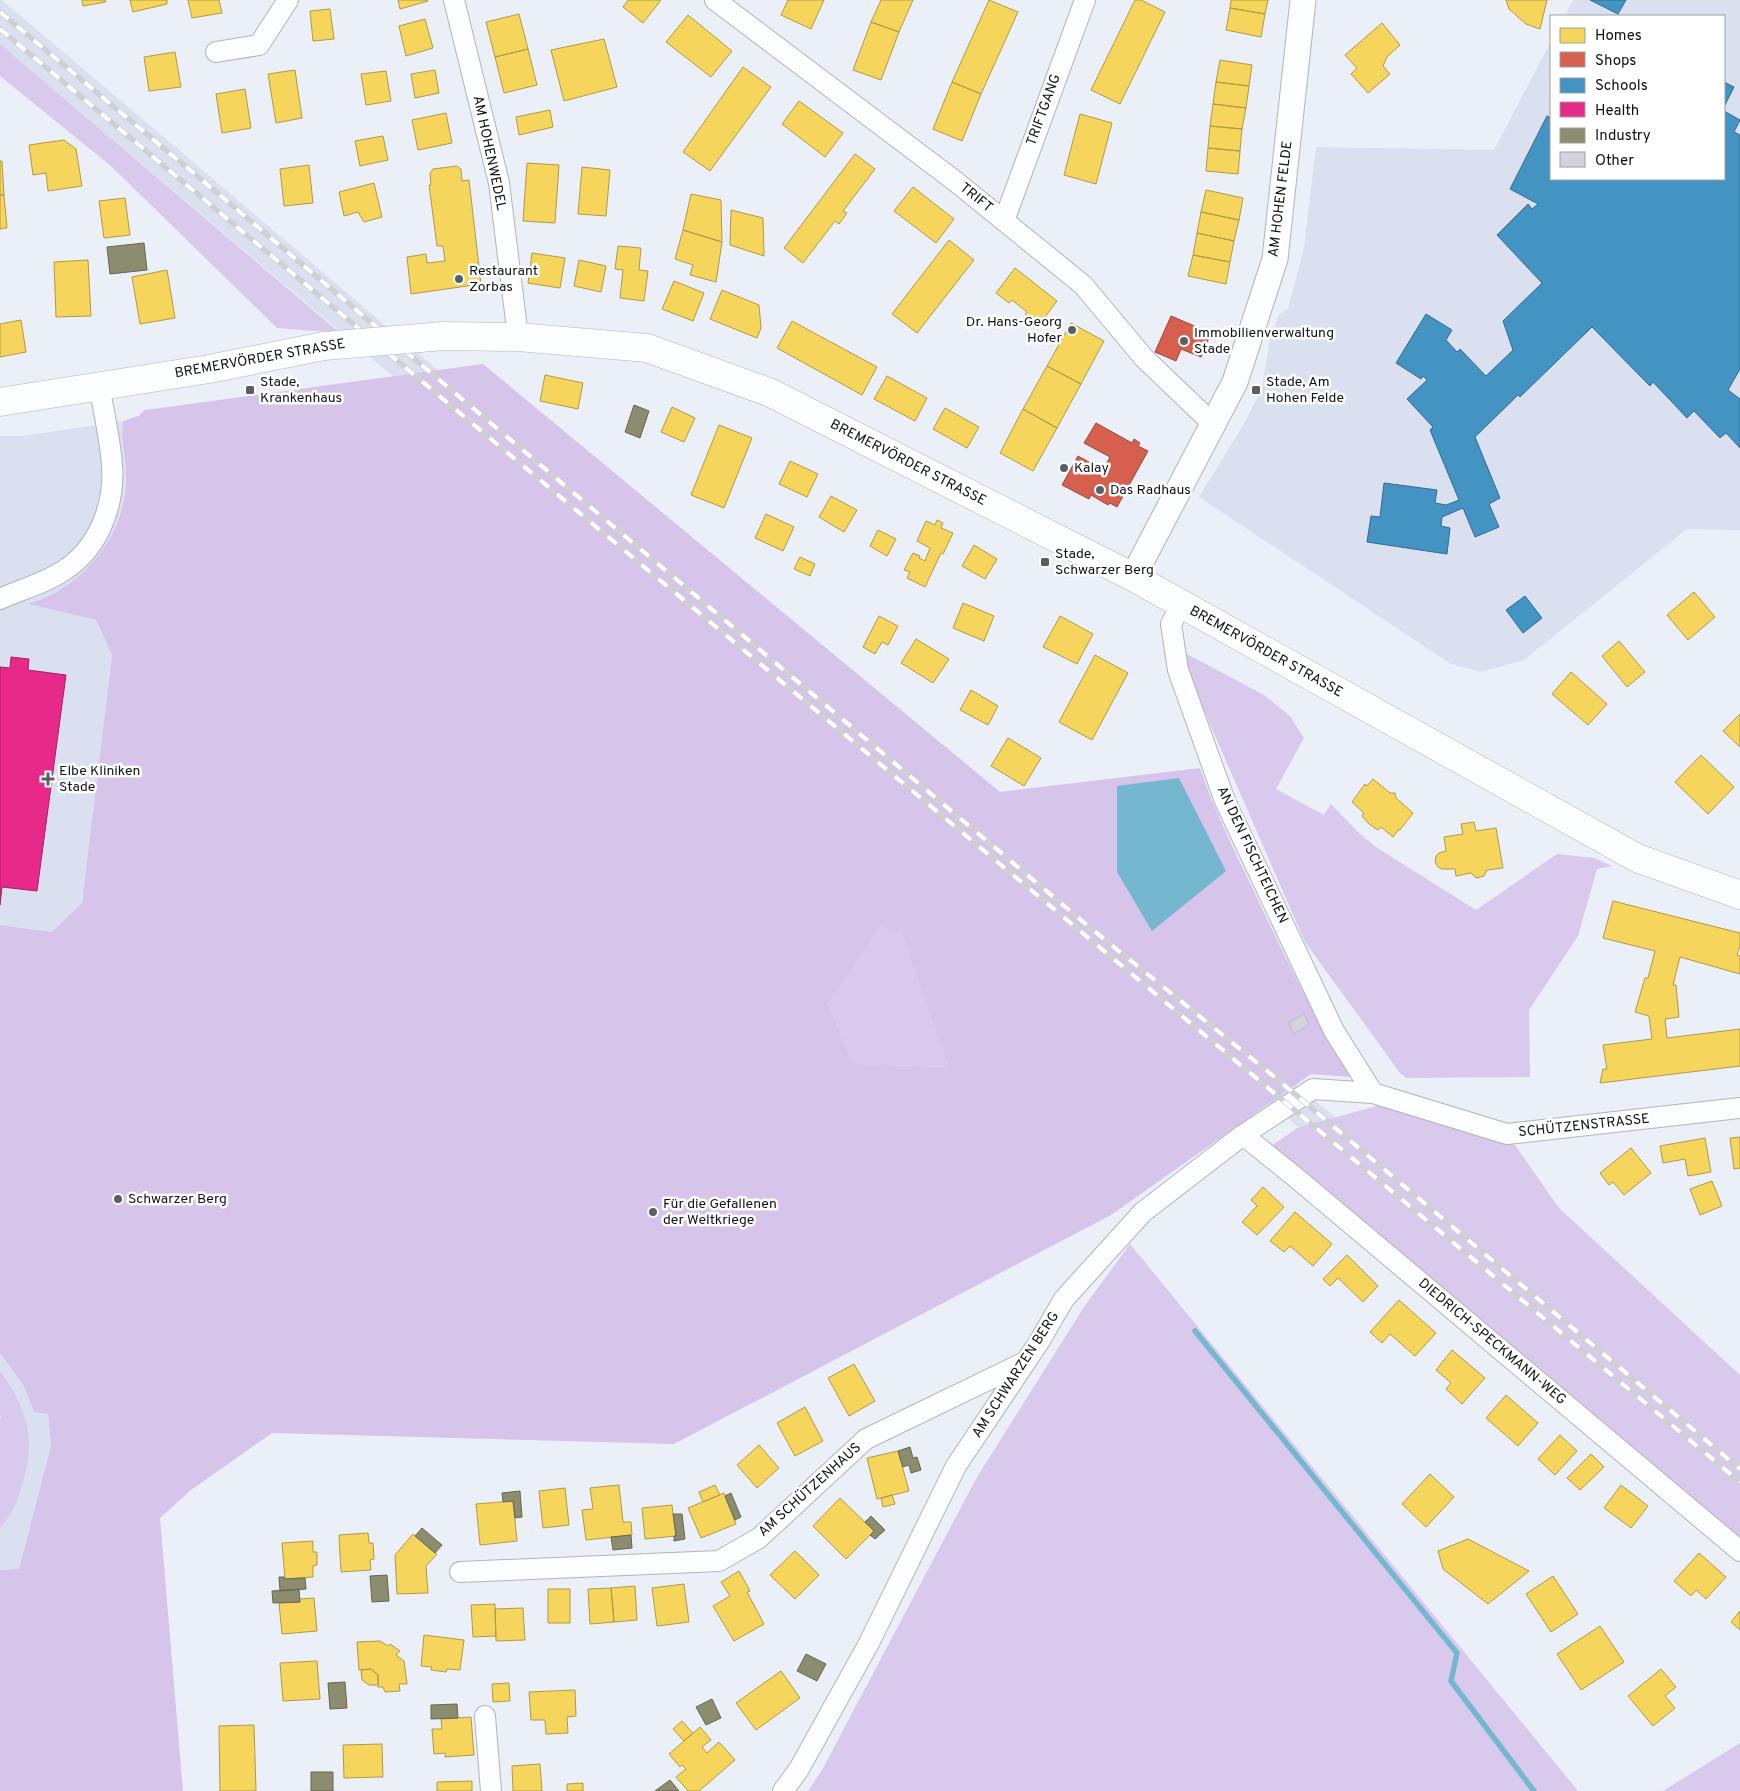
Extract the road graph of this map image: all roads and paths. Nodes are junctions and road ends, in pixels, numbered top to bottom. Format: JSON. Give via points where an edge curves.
{"nodes":[{"id":1,"x":288,"y":0,"type":"edge"},
{"id":2,"x":454,"y":0,"type":"edge"},
{"id":3,"x":715,"y":0,"type":"edge"},
{"id":4,"x":1084,"y":0,"type":"edge"},
{"id":5,"x":1303,"y":0,"type":"edge"},
{"id":6,"x":216,"y":52,"type":"dead end"},
{"id":7,"x":1004,"y":221,"type":"junction"},
{"id":8,"x":518,"y":337,"type":"junction"},
{"id":9,"x":99,"y":386,"type":"junction"},
{"id":10,"x":0,"y":402,"type":"edge"},
{"id":11,"x":1214,"y":424,"type":"junction"},
{"id":12,"x":1133,"y":577,"type":"junction"},
{"id":13,"x":0,"y":599,"type":"edge"},
{"id":14,"x":1176,"y":615,"type":"junction"},
{"id":15,"x":1740,"y":895,"type":"edge"},
{"id":16,"x":1374,"y":1093,"type":"junction"},
{"id":17,"x":1740,"y":1108,"type":"edge"},
{"id":18,"x":1243,"y":1136,"type":"junction"},
{"id":19,"x":1026,"y":1361,"type":"junction"},
{"id":20,"x":1740,"y":1551,"type":"edge"},
{"id":21,"x":460,"y":1572,"type":"dead end"},
{"id":22,"x":485,"y":1716,"type":"dead end"},
{"id":23,"x":491,"y":1791,"type":"edge"},
{"id":24,"x":784,"y":1791,"type":"edge"}],
"edges":[{"from":1,"to":6,"type":"street","via":[[259,45]]},
{"from":2,"to":8,"type":"street","name":"AM HOHENWEDEL","via":[[499,183]]},
{"from":3,"to":7,"type":"street","name":"TRIFT"},
{"from":4,"to":7,"type":"street","name":"TRIFTGANG"},
{"from":5,"to":11,"type":"street","name":"AM HOHEN FELDE","via":[[1275,259],[1235,382]]},
{"from":7,"to":11,"type":"street","name":"TRIFT","via":[[1083,285],[1144,358]]},
{"from":8,"to":9,"type":"main road","name":"BREMERVÖRDER STRASSE","bridge":true,"via":[[442,336],[324,346],[209,369]]},
{"from":8,"to":12,"type":"main road","name":"BREMERVÖRDER STRASSE","via":[[647,348],[771,393]]},
{"from":9,"to":10,"type":"main road","name":"BREMERVÖRDER STRASSE"},
{"from":9,"to":13,"type":"street","via":[[112,465],[110,499],[103,523],[86,551],[66,569]]},
{"from":11,"to":12,"type":"street","name":"AM HOHEN FELDE"},
{"from":12,"to":14,"type":"main road","name":"BREMERVÖRDER STRASSE"},
{"from":14,"to":15,"type":"main road","name":"BREMERVÖRDER STRASSE","via":[[1637,858]]},
{"from":14,"to":16,"type":"street","name":"AN DEN FISCHTEICHEN","via":[[1178,670],[1225,800],[1334,1031]]},
{"from":16,"to":17,"type":"street","name":"SCHÜTZENSTRASSE","via":[[1507,1134]]},
{"from":16,"to":18,"type":"street","name":"AM SCHWARZEN BERG","via":[[1313,1089]]},
{"from":18,"to":19,"type":"street","name":"AM SCHWARZEN BERG","via":[[1143,1212],[1064,1299]]},
{"from":18,"to":20,"type":"street","name":"DIEDRICH-SPECKMANN-WEG"},
{"from":19,"to":21,"type":"street","name":"AM SCHÜTZENHAUS","via":[[866,1439],[759,1538],[719,1561]]},
{"from":19,"to":24,"type":"street","name":"AM SCHWARZEN BERG","via":[[956,1466],[869,1643]]},
{"from":22,"to":23,"type":"street"}]}
